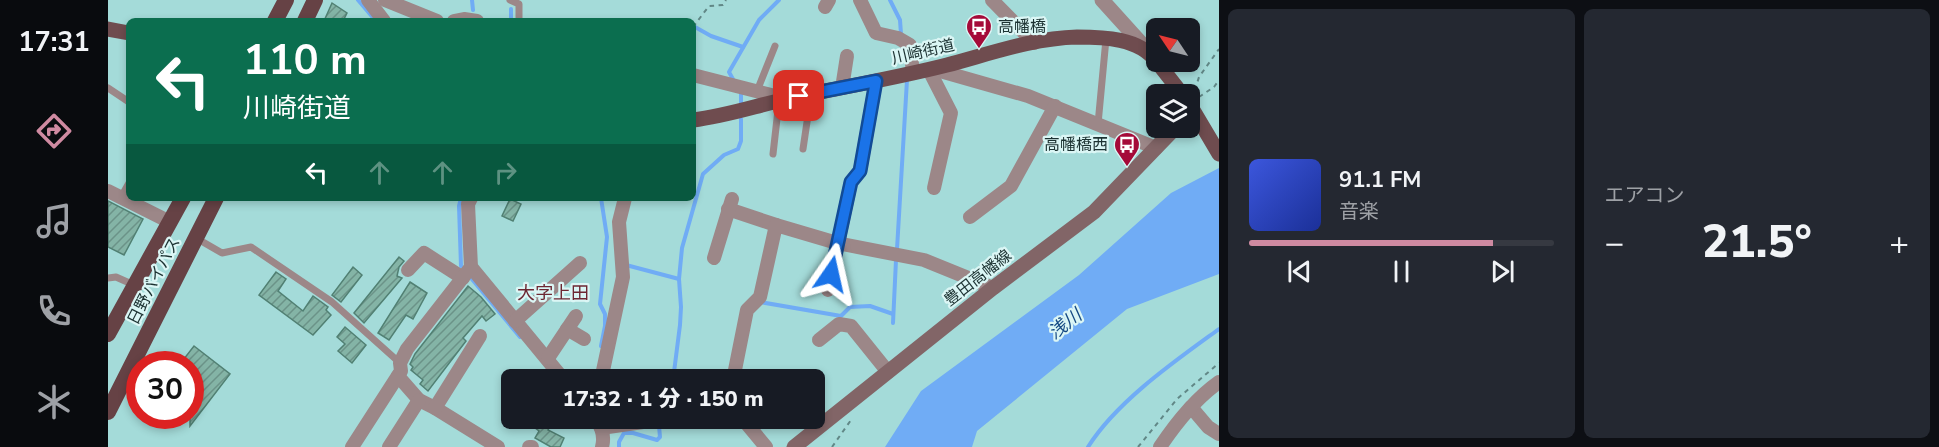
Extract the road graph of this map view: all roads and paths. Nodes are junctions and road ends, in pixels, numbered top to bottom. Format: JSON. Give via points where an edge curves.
{"nodes":[{"id":1,"x":286,"y":0,"type":"edge"},
{"id":2,"x":315,"y":0,"type":"edge"},
{"id":3,"x":368,"y":0,"type":"edge"},
{"id":4,"x":385,"y":0,"type":"edge"},
{"id":5,"x":510,"y":0,"type":"edge"},
{"id":6,"x":726,"y":0,"type":"edge"},
{"id":7,"x":860,"y":0,"type":"edge"},
{"id":8,"x":992,"y":0,"type":"edge"},
{"id":9,"x":1102,"y":0,"type":"edge"},
{"id":10,"x":277,"y":18,"type":"edge"},
{"id":11,"x":306,"y":18,"type":"edge"},
{"id":12,"x":382,"y":18,"type":"edge"},
{"id":13,"x":430,"y":18,"type":"edge"},
{"id":14,"x":519,"y":18,"type":"edge"},
{"id":15,"x":696,"y":23,"type":"edge"},
{"id":16,"x":108,"y":29,"type":"edge"},
{"id":17,"x":126,"y":32,"type":"edge"},
{"id":18,"x":1106,"y":39,"type":"junction"},
{"id":19,"x":1034,"y":43,"type":"junction"},
{"id":20,"x":775,"y":46,"type":"dead end"},
{"id":21,"x":1146,"y":49,"type":"edge"},
{"id":22,"x":1219,"y":49,"type":"edge"},
{"id":23,"x":1146,"y":53,"type":"edge"},
{"id":24,"x":847,"y":56,"type":"dead end"},
{"id":25,"x":931,"y":69,"type":"junction"},
{"id":26,"x":1167,"y":72,"type":"edge"},
{"id":27,"x":913,"y":73,"type":"junction"},
{"id":28,"x":696,"y":76,"type":"edge"},
{"id":29,"x":1219,"y":80,"type":"edge"},
{"id":30,"x":876,"y":81,"type":"junction"},
{"id":31,"x":1177,"y":84,"type":"edge"},
{"id":32,"x":1196,"y":84,"type":"edge"},
{"id":33,"x":108,"y":88,"type":"edge"},
{"id":34,"x":842,"y":88,"type":"junction"},
{"id":35,"x":757,"y":91,"type":"junction"},
{"id":36,"x":1200,"y":93,"type":"edge"},
{"id":37,"x":811,"y":94,"type":"junction"},
{"id":38,"x":126,"y":100,"type":"edge"},
{"id":39,"x":783,"y":100,"type":"junction"},
{"id":40,"x":1055,"y":106,"type":"junction"},
{"id":41,"x":1200,"y":117,"type":"edge"},
{"id":42,"x":696,"y":120,"type":"edge"},
{"id":43,"x":1098,"y":124,"type":"junction"},
{"id":44,"x":1166,"y":138,"type":"edge"},
{"id":45,"x":1156,"y":148,"type":"junction"},
{"id":46,"x":803,"y":149,"type":"dead end"},
{"id":47,"x":773,"y":154,"type":"dead end"},
{"id":48,"x":1219,"y":154,"type":"edge"},
{"id":49,"x":934,"y":188,"type":"dead end"},
{"id":50,"x":128,"y":201,"type":"edge"},
{"id":51,"x":181,"y":201,"type":"edge"},
{"id":52,"x":214,"y":201,"type":"edge"},
{"id":53,"x":470,"y":201,"type":"edge"},
{"id":54,"x":623,"y":201,"type":"edge"},
{"id":55,"x":970,"y":217,"type":"dead end"},
{"id":56,"x":170,"y":222,"type":"junction"},
{"id":57,"x":776,"y":225,"type":"junction"},
{"id":58,"x":196,"y":238,"type":"junction"},
{"id":59,"x":837,"y":243,"type":"junction"},
{"id":60,"x":714,"y":258,"type":"dead end"},
{"id":61,"x":580,"y":263,"type":"dead end"},
{"id":62,"x":408,"y":270,"type":"dead end"},
{"id":63,"x":467,"y":272,"type":"junction"},
{"id":64,"x":108,"y":278,"type":"edge"},
{"id":65,"x":135,"y":285,"type":"junction"},
{"id":66,"x":993,"y":288,"type":"junction"},
{"id":67,"x":828,"y":290,"type":"dead end"},
{"id":68,"x":576,"y":316,"type":"dead end"},
{"id":69,"x":515,"y":321,"type":"junction"},
{"id":70,"x":567,"y":328,"type":"junction"},
{"id":71,"x":108,"y":334,"type":"edge"},
{"id":72,"x":480,"y":336,"type":"dead end"},
{"id":73,"x":584,"y":339,"type":"dead end"},
{"id":74,"x":819,"y":340,"type":"dead end"},
{"id":75,"x":548,"y":358,"type":"junction"},
{"id":76,"x":1219,"y":363,"type":"edge"},
{"id":77,"x":556,"y":369,"type":"edge"},
{"id":78,"x":603,"y":369,"type":"edge"},
{"id":79,"x":735,"y":369,"type":"edge"},
{"id":80,"x":399,"y":370,"type":"junction"},
{"id":81,"x":888,"y":372,"type":"junction"},
{"id":82,"x":1219,"y":382,"type":"edge"},
{"id":83,"x":418,"y":400,"type":"junction"},
{"id":84,"x":1191,"y":407,"type":"junction"},
{"id":85,"x":435,"y":408,"type":"junction"},
{"id":86,"x":108,"y":412,"type":"edge"},
{"id":87,"x":600,"y":429,"type":"edge"},
{"id":88,"x":751,"y":429,"type":"edge"},
{"id":89,"x":1219,"y":434,"type":"edge"},
{"id":90,"x":352,"y":447,"type":"edge"},
{"id":91,"x":389,"y":447,"type":"edge"},
{"id":92,"x":498,"y":447,"type":"edge"},
{"id":93,"x":602,"y":447,"type":"edge"},
{"id":94,"x":766,"y":447,"type":"edge"},
{"id":95,"x":794,"y":447,"type":"edge"},
{"id":96,"x":1138,"y":447,"type":"edge"},
{"id":97,"x":1160,"y":447,"type":"edge"}],
"edges":[{"from":1,"to":10,"type":"highway"},
{"from":2,"to":11,"type":"highway"},
{"from":3,"to":12,"type":"street"},
{"from":4,"to":13,"type":"street"},
{"from":5,"to":14,"type":"lane","via":[[519,3]]},
{"from":6,"to":15,"type":"path","via":[[709,6]]},
{"from":7,"to":27,"type":"street","via":[[876,33],[910,45]]},
{"from":8,"to":19,"type":"street"},
{"from":9,"to":21,"type":"street"},
{"from":16,"to":17,"type":"main road"},
{"from":18,"to":19,"type":"main road","name":"川崎街道","via":[[1075,37]]},
{"from":18,"to":23,"type":"main road","name":"川崎街道","via":[[1132,44]]},
{"from":18,"to":43,"type":"lane"},
{"from":19,"to":25,"type":"main road","name":"川崎街道"},
{"from":20,"to":35,"type":"lane"},
{"from":22,"to":32,"type":"path"},
{"from":24,"to":34,"type":"street"},
{"from":25,"to":27,"type":"main road","name":"川崎街道"},
{"from":25,"to":40,"type":"street"},
{"from":25,"to":49,"type":"street","via":[[951,113]]},
{"from":26,"to":31,"type":"main road"},
{"from":27,"to":30,"type":"main road","name":"川崎街道"},
{"from":28,"to":35,"type":"street"},
{"from":29,"to":36,"type":"path"},
{"from":30,"to":34,"type":"main road","name":"川崎街道"},
{"from":30,"to":59,"type":"street","via":[[860,171],[851,182]]},
{"from":33,"to":38,"type":"lane"},
{"from":34,"to":37,"type":"main road","name":"川崎街道"},
{"from":35,"to":39,"type":"street"},
{"from":37,"to":39,"type":"main road","name":"川崎街道"},
{"from":37,"to":46,"type":"lane"},
{"from":39,"to":42,"type":"main road","name":"川崎街道"},
{"from":39,"to":47,"type":"lane"},
{"from":40,"to":43,"type":"street"},
{"from":40,"to":55,"type":"street","via":[[1011,186]]},
{"from":41,"to":48,"type":"main road"},
{"from":43,"to":45,"type":"street"},
{"from":44,"to":45,"type":"main road","name":"豊田高幡線"},
{"from":45,"to":66,"type":"main road","name":"豊田高幡線","via":[[1094,212]]},
{"from":50,"to":56,"type":"street"},
{"from":51,"to":56,"type":"highway","name":"日野バイパス"},
{"from":52,"to":58,"type":"highway","name":"日野バイパス"},
{"from":53,"to":63,"type":"street"},
{"from":54,"to":78,"type":"street","via":[[619,222],[623,277]]},
{"from":56,"to":65,"type":"highway","name":"日野バイパス"},
{"from":57,"to":59,"type":"street"},
{"from":57,"to":60,"type":"street","via":[[730,204]]},
{"from":57,"to":79,"type":"street","via":[[760,297],[747,310]]},
{"from":58,"to":80,"type":"lane","via":[[222,253],[251,247],[332,302]]},
{"from":58,"to":86,"type":"highway","name":"日野バイパス"},
{"from":59,"to":66,"type":"street","via":[[924,260]]},
{"from":59,"to":67,"type":"street"},
{"from":61,"to":69,"type":"street"},
{"from":62,"to":63,"type":"street","via":[[424,253]]},
{"from":63,"to":69,"type":"street"},
{"from":63,"to":80,"type":"street","via":[[407,349]]},
{"from":64,"to":65,"type":"lane"},
{"from":65,"to":71,"type":"highway","name":"日野バイパス"},
{"from":66,"to":81,"type":"main road","name":"豊田高幡線"},
{"from":68,"to":70,"type":"street"},
{"from":69,"to":75,"type":"street"},
{"from":70,"to":73,"type":"street"},
{"from":70,"to":75,"type":"street"},
{"from":72,"to":85,"type":"street"},
{"from":74,"to":81,"type":"street","via":[[839,324],[850,326]]},
{"from":75,"to":77,"type":"street"},
{"from":76,"to":96,"type":"path","via":[[1177,399]]},
{"from":80,"to":83,"type":"street"},
{"from":80,"to":90,"type":"street"},
{"from":81,"to":95,"type":"main road","name":"豊田高幡線"},
{"from":82,"to":84,"type":"street"},
{"from":83,"to":85,"type":"street"},
{"from":83,"to":91,"type":"street"},
{"from":84,"to":89,"type":"street"},
{"from":84,"to":97,"type":"street"},
{"from":85,"to":92,"type":"street"},
{"from":87,"to":93,"type":"street"},
{"from":88,"to":94,"type":"street"}]}
